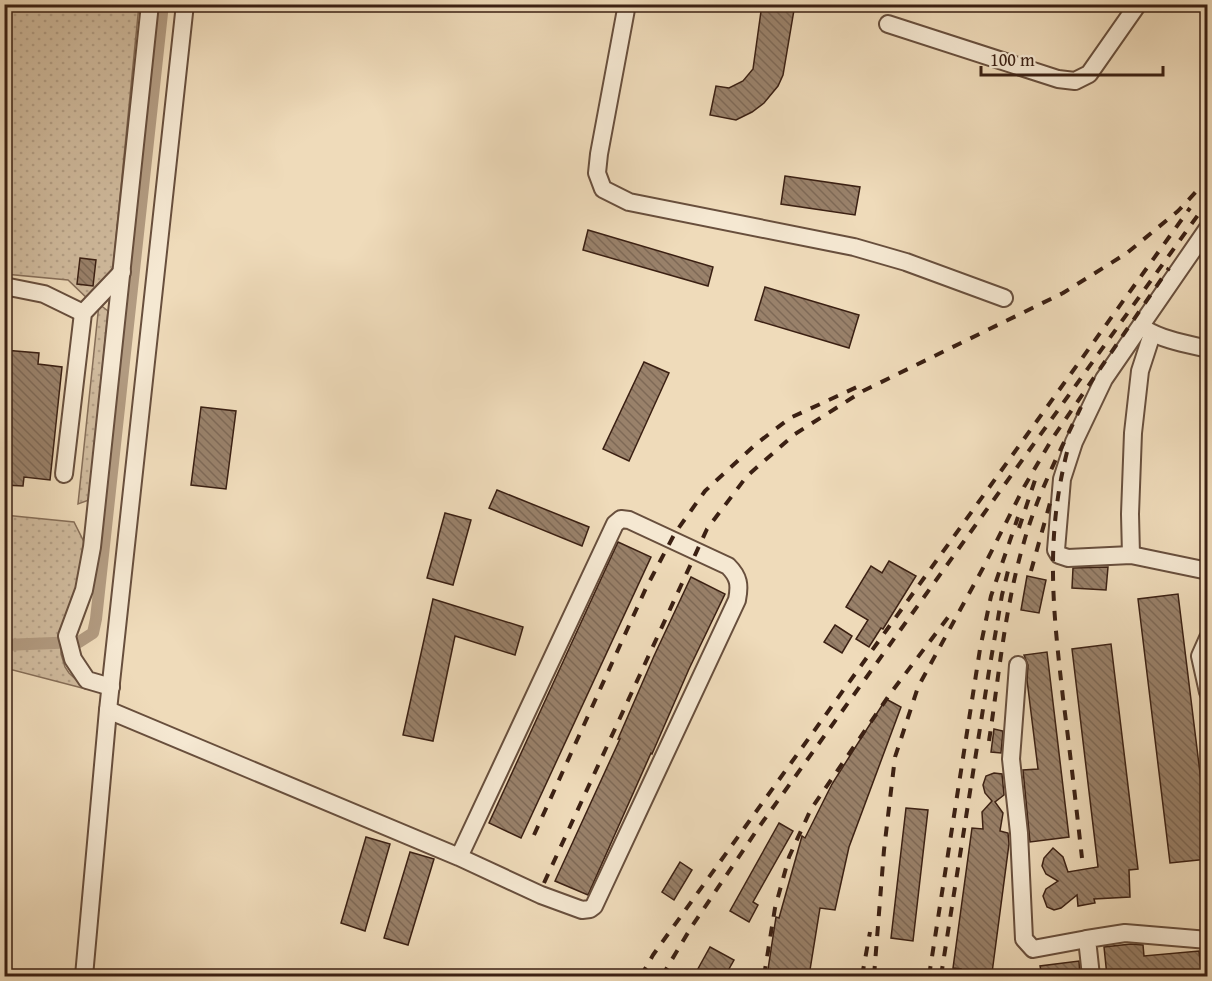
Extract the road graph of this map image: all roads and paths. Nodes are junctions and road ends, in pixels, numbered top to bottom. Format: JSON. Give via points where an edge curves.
{"nodes":[{"id":1,"x":150,"y":4,"type":"edge"},
{"id":2,"x":185,"y":4,"type":"edge"},
{"id":3,"x":627,"y":4,"type":"edge"},
{"id":4,"x":1138,"y":4,"type":"edge"},
{"id":5,"x":888,"y":24,"type":"dead end"},
{"id":6,"x":1208,"y":228,"type":"edge"},
{"id":7,"x":122,"y":272,"type":"junction"},
{"id":8,"x":4,"y":286,"type":"edge"},
{"id":9,"x":1004,"y":298,"type":"dead end"},
{"id":10,"x":83,"y":313,"type":"junction"},
{"id":11,"x":1146,"y":330,"type":"junction"},
{"id":12,"x":1208,"y":349,"type":"edge"},
{"id":13,"x":64,"y":474,"type":"dead end"},
{"id":14,"x":1131,"y":555,"type":"junction"},
{"id":15,"x":1208,"y":571,"type":"edge"},
{"id":16,"x":1208,"y":638,"type":"edge"},
{"id":17,"x":1018,"y":664,"type":"dead end"},
{"id":18,"x":111,"y":687,"type":"junction"},
{"id":19,"x":1208,"y":692,"type":"edge"},
{"id":20,"x":108,"y":710,"type":"junction"},
{"id":21,"x":459,"y":857,"type":"junction"},
{"id":22,"x":1087,"y":939,"type":"junction"},
{"id":23,"x":1208,"y":940,"type":"edge"},
{"id":24,"x":84,"y":976,"type":"edge"},
{"id":25,"x":1091,"y":976,"type":"edge"}],
"edges":[{"from":1,"to":7,"type":"street"},
{"from":2,"to":18,"type":"street"},
{"from":3,"to":9,"type":"street","via":[[599,154],[597,173],[603,189],[629,202],[854,247]]},
{"from":4,"to":5,"type":"street","via":[[1089,74],[1076,81],[1058,79]]},
{"from":6,"to":11,"type":"street"},
{"from":7,"to":10,"type":"street"},
{"from":7,"to":18,"type":"street","via":[[92,547],[84,590],[67,636],[73,659],[87,680]]},
{"from":8,"to":10,"type":"street","via":[[44,294]]},
{"from":10,"to":13,"type":"street"},
{"from":11,"to":12,"type":"street"},
{"from":11,"to":14,"type":"street","via":[[1133,433]]},
{"from":11,"to":14,"type":"street","via":[[1104,379],[1074,442],[1062,479],[1056,550],[1068,558]]},
{"from":14,"to":15,"type":"street"},
{"from":16,"to":19,"type":"street","via":[[1200,656]]},
{"from":17,"to":22,"type":"street","via":[[1011,759],[1024,939],[1033,949]]},
{"from":18,"to":20,"type":"street"},
{"from":20,"to":21,"type":"street"},
{"from":20,"to":24,"type":"street"},
{"from":21,"to":21,"type":"street","via":[[582,910],[594,906],[737,600],[740,587],[728,566],[629,520],[621,519],[615,524]]},
{"from":22,"to":23,"type":"street","via":[[1125,933]]},
{"from":22,"to":25,"type":"street"}]}
